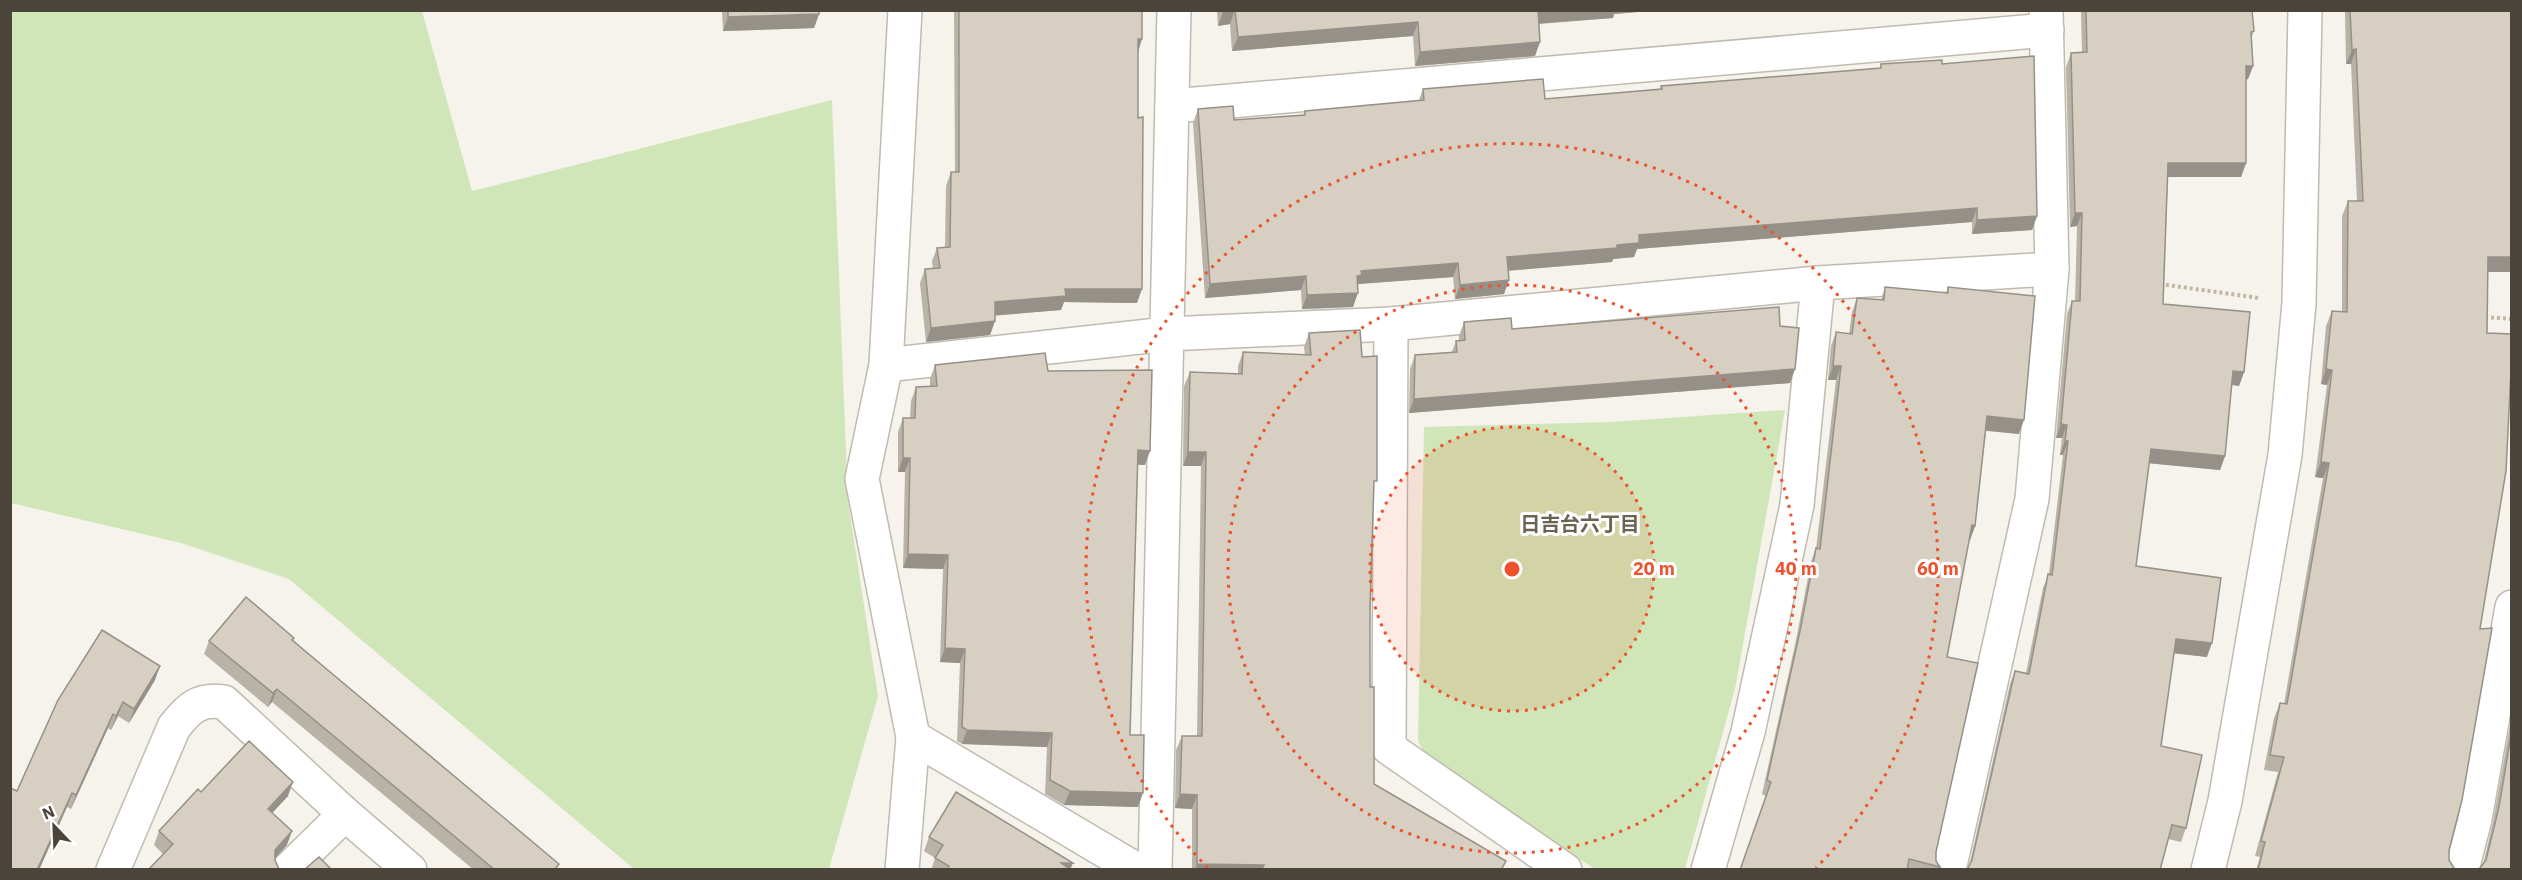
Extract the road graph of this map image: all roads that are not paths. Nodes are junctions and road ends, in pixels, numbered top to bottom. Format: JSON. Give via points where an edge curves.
{"nodes":[{"id":1,"x":905,"y":10,"type":"edge"},
{"id":2,"x":1174,"y":10,"type":"edge"},
{"id":3,"x":2305,"y":10,"type":"edge"},
{"id":4,"x":2046,"y":20,"type":"edge"},
{"id":5,"x":1172,"y":105,"type":"junction"},
{"id":6,"x":2052,"y":269,"type":"junction"},
{"id":7,"x":1818,"y":283,"type":"junction"},
{"id":8,"x":1390,"y":324,"type":"junction"},
{"id":9,"x":1167,"y":334,"type":"junction"},
{"id":10,"x":886,"y":365,"type":"junction"},
{"id":11,"x":2511,"y":608,"type":"edge"},
{"id":12,"x":913,"y":737,"type":"junction"},
{"id":13,"x":345,"y":814,"type":"junction"},
{"id":14,"x":112,"y":870,"type":"edge"},
{"id":15,"x":288,"y":870,"type":"edge"},
{"id":16,"x":410,"y":870,"type":"edge"},
{"id":17,"x":902,"y":870,"type":"edge"},
{"id":18,"x":1137,"y":870,"type":"edge"},
{"id":19,"x":1155,"y":870,"type":"edge"},
{"id":20,"x":1565,"y":870,"type":"edge"},
{"id":21,"x":1708,"y":870,"type":"edge"},
{"id":22,"x":1949,"y":870,"type":"edge"},
{"id":23,"x":2208,"y":870,"type":"edge"},
{"id":24,"x":2462,"y":870,"type":"edge"}],
"edges":[{"from":1,"to":10,"type":"street"},
{"from":2,"to":5,"type":"street"},
{"from":3,"to":23,"type":"street","via":[[2299,303],[2285,455],[2225,801]]},
{"from":4,"to":5,"type":"street"},
{"from":4,"to":6,"type":"street"},
{"from":5,"to":9,"type":"street"},
{"from":6,"to":7,"type":"street"},
{"from":6,"to":22,"type":"street","via":[[2032,499]]},
{"from":7,"to":8,"type":"street"},
{"from":7,"to":21,"type":"street","via":[[1797,505],[1748,732]]},
{"from":8,"to":9,"type":"street"},
{"from":8,"to":20,"type":"street","via":[[1389,748]]},
{"from":9,"to":10,"type":"street"},
{"from":9,"to":19,"type":"street"},
{"from":10,"to":12,"type":"street","via":[[862,479]]},
{"from":11,"to":24,"type":"street","via":[[2475,819]]},
{"from":12,"to":17,"type":"street"},
{"from":12,"to":18,"type":"street"},
{"from":13,"to":14,"type":"street","via":[[224,702],[210,700],[189,709],[174,727]]},
{"from":13,"to":15,"type":"street"},
{"from":13,"to":16,"type":"street"}]}
